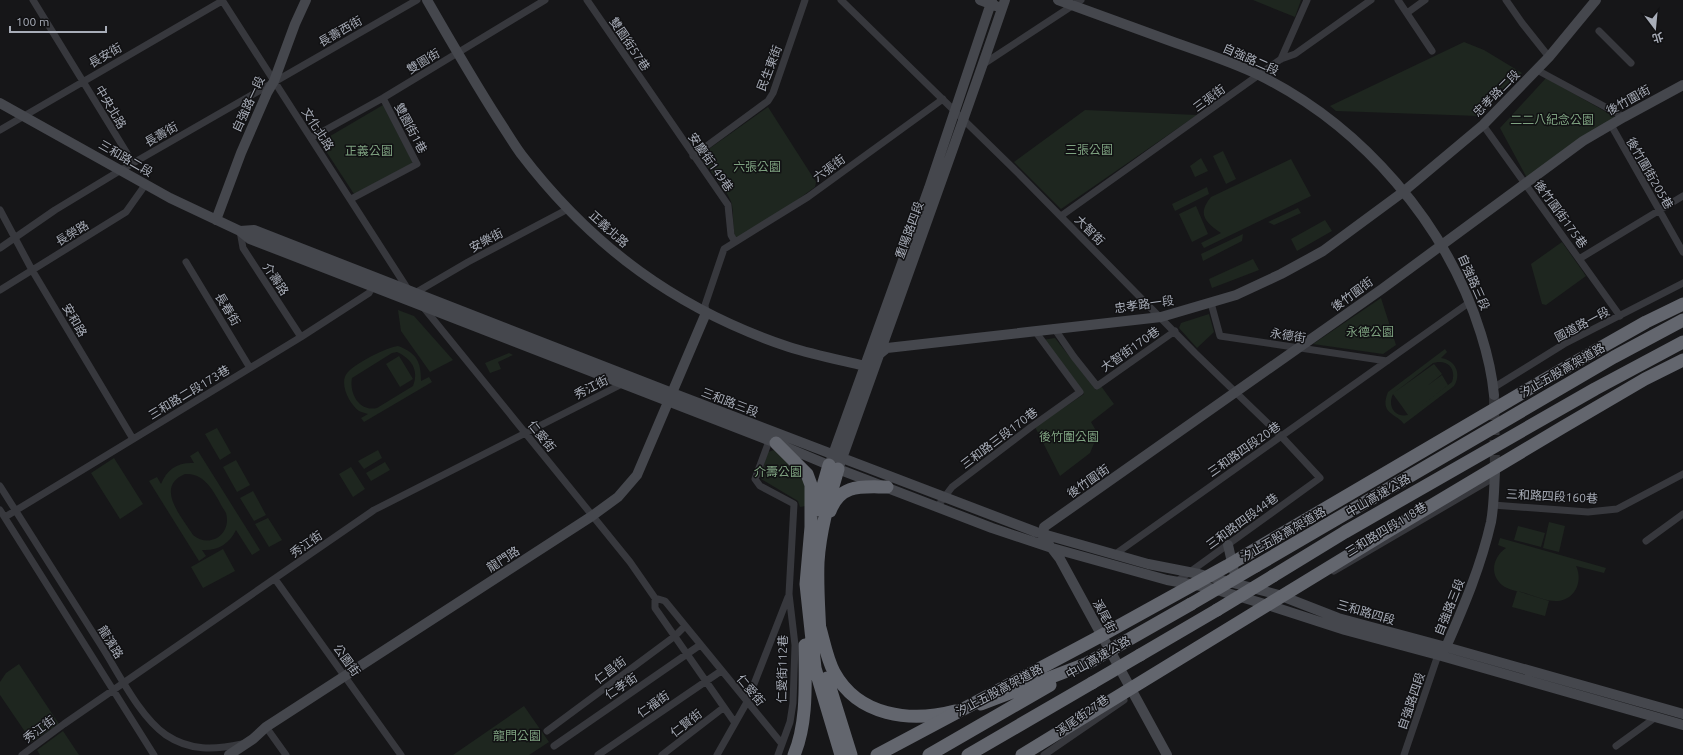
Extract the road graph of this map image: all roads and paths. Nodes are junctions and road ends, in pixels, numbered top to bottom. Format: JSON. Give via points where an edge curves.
{"nodes":[{"id":1,"x":33,"y":0,"type":"edge"},
{"id":2,"x":222,"y":0,"type":"edge"},
{"id":3,"x":306,"y":0,"type":"edge"},
{"id":4,"x":417,"y":0,"type":"edge"},
{"id":5,"x":427,"y":0,"type":"edge"},
{"id":6,"x":545,"y":0,"type":"edge"},
{"id":7,"x":587,"y":0,"type":"edge"},
{"id":8,"x":805,"y":0,"type":"edge"},
{"id":9,"x":841,"y":0,"type":"edge"},
{"id":10,"x":980,"y":0,"type":"edge"},
{"id":11,"x":1058,"y":0,"type":"edge"},
{"id":12,"x":1307,"y":0,"type":"edge"},
{"id":13,"x":1371,"y":0,"type":"edge"},
{"id":14,"x":1398,"y":0,"type":"edge"},
{"id":15,"x":1425,"y":0,"type":"edge"},
{"id":16,"x":1506,"y":0,"type":"edge"},
{"id":17,"x":1596,"y":0,"type":"edge"},
{"id":18,"x":991,"y":2,"type":"edge"},
{"id":19,"x":1077,"y":3,"type":"edge"},
{"id":20,"x":1003,"y":4,"type":"edge"},
{"id":21,"x":1406,"y":13,"type":"junction"},
{"id":22,"x":1599,"y":31,"type":"dead end"},
{"id":23,"x":1432,"y":51,"type":"dead end"},
{"id":24,"x":458,"y":53,"type":"junction"},
{"id":25,"x":1549,"y":57,"type":"junction"},
{"id":26,"x":1281,"y":59,"type":"junction"},
{"id":27,"x":1631,"y":63,"type":"dead end"},
{"id":28,"x":982,"y":66,"type":"junction"},
{"id":29,"x":1537,"y":70,"type":"junction"},
{"id":30,"x":1259,"y":75,"type":"junction"},
{"id":31,"x":82,"y":81,"type":"junction"},
{"id":32,"x":274,"y":81,"type":"junction"},
{"id":33,"x":1683,"y":85,"type":"edge"},
{"id":34,"x":383,"y":98,"type":"junction"},
{"id":35,"x":943,"y":99,"type":"junction"},
{"id":36,"x":655,"y":101,"type":"joint"},
{"id":37,"x":0,"y":103,"type":"edge"},
{"id":38,"x":955,"y":111,"type":"junction"},
{"id":39,"x":24,"y":116,"type":"junction"},
{"id":40,"x":1624,"y":117,"type":"junction"},
{"id":41,"x":964,"y":120,"type":"junction"},
{"id":42,"x":1483,"y":125,"type":"junction"},
{"id":43,"x":1611,"y":125,"type":"junction"},
{"id":44,"x":0,"y":130,"type":"edge"},
{"id":45,"x":311,"y":138,"type":"junction"},
{"id":46,"x":694,"y":156,"type":"junction"},
{"id":47,"x":133,"y":163,"type":"junction"},
{"id":48,"x":121,"y":170,"type":"junction"},
{"id":49,"x":144,"y":183,"type":"junction"},
{"id":50,"x":1526,"y":184,"type":"junction"},
{"id":51,"x":1403,"y":192,"type":"junction"},
{"id":52,"x":1683,"y":196,"type":"edge"},
{"id":53,"x":350,"y":199,"type":"junction"},
{"id":54,"x":568,"y":209,"type":"junction"},
{"id":55,"x":0,"y":210,"type":"edge"},
{"id":56,"x":1659,"y":210,"type":"junction"},
{"id":57,"x":1061,"y":216,"type":"junction"},
{"id":58,"x":216,"y":220,"type":"junction"},
{"id":59,"x":240,"y":231,"type":"junction"},
{"id":60,"x":16,"y":238,"type":"junction"},
{"id":61,"x":735,"y":242,"type":"junction"},
{"id":62,"x":1442,"y":245,"type":"junction"},
{"id":63,"x":0,"y":248,"type":"edge"},
{"id":64,"x":1683,"y":252,"type":"edge"},
{"id":65,"x":1579,"y":259,"type":"junction"},
{"id":66,"x":186,"y":262,"type":"dead end"},
{"id":67,"x":32,"y":270,"type":"junction"},
{"id":68,"x":375,"y":283,"type":"junction"},
{"id":69,"x":1683,"y":283,"type":"edge"},
{"id":70,"x":0,"y":290,"type":"edge"},
{"id":71,"x":412,"y":292,"type":"junction"},
{"id":72,"x":1470,"y":302,"type":"junction"},
{"id":73,"x":1211,"y":303,"type":"junction"},
{"id":74,"x":1683,"y":304,"type":"edge"},
{"id":75,"x":423,"y":306,"type":"junction"},
{"id":76,"x":706,"y":313,"type":"junction"},
{"id":77,"x":1620,"y":316,"type":"junction"},
{"id":78,"x":1161,"y":317,"type":"junction"},
{"id":79,"x":1683,"y":320,"type":"edge"},
{"id":80,"x":1054,"y":328,"type":"junction"},
{"id":81,"x":1035,"y":330,"type":"junction"},
{"id":82,"x":1175,"y":331,"type":"junction"},
{"id":83,"x":301,"y":337,"type":"junction"},
{"id":84,"x":1683,"y":342,"type":"edge"},
{"id":85,"x":1298,"y":348,"type":"junction"},
{"id":86,"x":880,"y":353,"type":"junction"},
{"id":87,"x":1683,"y":360,"type":"edge"},
{"id":88,"x":1387,"y":362,"type":"junction"},
{"id":89,"x":865,"y":366,"type":"junction"},
{"id":90,"x":250,"y":368,"type":"junction"},
{"id":91,"x":622,"y":384,"type":"junction"},
{"id":92,"x":1236,"y":392,"type":"junction"},
{"id":93,"x":1494,"y":392,"type":"joint"},
{"id":94,"x":670,"y":398,"type":"junction"},
{"id":95,"x":525,"y":432,"type":"junction"},
{"id":96,"x":1281,"y":436,"type":"junction"},
{"id":97,"x":133,"y":439,"type":"junction"},
{"id":98,"x":772,"y":442,"type":"junction"},
{"id":99,"x":835,"y":462,"type":"junction"},
{"id":100,"x":1683,"y":474,"type":"edge"},
{"id":101,"x":1495,"y":475,"type":"joint"},
{"id":102,"x":1320,"y":478,"type":"joint"},
{"id":103,"x":0,"y":486,"type":"edge"},
{"id":104,"x":886,"y":487,"type":"junction"},
{"id":105,"x":944,"y":498,"type":"junction"},
{"id":106,"x":1493,"y":505,"type":"junction"},
{"id":107,"x":937,"y":507,"type":"junction"},
{"id":108,"x":0,"y":510,"type":"edge"},
{"id":109,"x":16,"y":510,"type":"junction"},
{"id":110,"x":1683,"y":514,"type":"edge"},
{"id":111,"x":592,"y":516,"type":"junction"},
{"id":112,"x":4,"y":517,"type":"junction"},
{"id":113,"x":811,"y":527,"type":"junction"},
{"id":114,"x":1043,"y":533,"type":"junction"},
{"id":115,"x":1646,"y":541,"type":"dead end"},
{"id":116,"x":1228,"y":545,"type":"junction"},
{"id":117,"x":820,"y":547,"type":"junction"},
{"id":118,"x":1052,"y":548,"type":"junction"},
{"id":119,"x":1114,"y":555,"type":"junction"},
{"id":120,"x":1189,"y":573,"type":"junction"},
{"id":121,"x":275,"y":579,"type":"junction"},
{"id":122,"x":1176,"y":582,"type":"junction"},
{"id":123,"x":806,"y":584,"type":"junction"},
{"id":124,"x":1237,"y":584,"type":"junction"},
{"id":125,"x":789,"y":594,"type":"junction"},
{"id":126,"x":655,"y":598,"type":"junction"},
{"id":127,"x":1288,"y":599,"type":"junction"},
{"id":128,"x":685,"y":626,"type":"junction"},
{"id":129,"x":820,"y":628,"type":"junction"},
{"id":130,"x":675,"y":636,"type":"junction"},
{"id":131,"x":700,"y":644,"type":"junction"},
{"id":132,"x":1446,"y":647,"type":"junction"},
{"id":133,"x":686,"y":654,"type":"junction"},
{"id":134,"x":1438,"y":655,"type":"junction"},
{"id":135,"x":1088,"y":663,"type":"junction"},
{"id":136,"x":721,"y":671,"type":"junction"},
{"id":137,"x":346,"y":677,"type":"junction"},
{"id":138,"x":705,"y":682,"type":"junction"},
{"id":139,"x":124,"y":683,"type":"junction"},
{"id":140,"x":113,"y":691,"type":"junction"},
{"id":141,"x":1133,"y":694,"type":"junction"},
{"id":142,"x":747,"y":702,"type":"junction"},
{"id":143,"x":723,"y":708,"type":"junction"},
{"id":144,"x":1683,"y":714,"type":"edge"},
{"id":145,"x":1656,"y":717,"type":"junction"},
{"id":146,"x":735,"y":723,"type":"junction"},
{"id":147,"x":1683,"y":725,"type":"edge"},
{"id":148,"x":266,"y":727,"type":"junction"},
{"id":149,"x":547,"y":731,"type":"dead end"},
{"id":150,"x":246,"y":743,"type":"junction"},
{"id":151,"x":782,"y":744,"type":"junction"},
{"id":152,"x":554,"y":746,"type":"dead end"},
{"id":153,"x":1616,"y":746,"type":"dead end"},
{"id":154,"x":22,"y":755,"type":"edge"},
{"id":155,"x":154,"y":755,"type":"edge"},
{"id":156,"x":229,"y":755,"type":"edge"},
{"id":157,"x":286,"y":755,"type":"edge"},
{"id":158,"x":401,"y":755,"type":"edge"},
{"id":159,"x":598,"y":755,"type":"edge"},
{"id":160,"x":662,"y":755,"type":"edge"},
{"id":161,"x":717,"y":755,"type":"edge"},
{"id":162,"x":778,"y":755,"type":"edge"},
{"id":163,"x":794,"y":755,"type":"edge"},
{"id":164,"x":841,"y":755,"type":"edge"},
{"id":165,"x":852,"y":755,"type":"edge"},
{"id":166,"x":877,"y":755,"type":"edge"},
{"id":167,"x":929,"y":755,"type":"edge"},
{"id":168,"x":968,"y":755,"type":"edge"},
{"id":169,"x":1022,"y":755,"type":"edge"},
{"id":170,"x":1044,"y":755,"type":"edge"},
{"id":171,"x":1166,"y":755,"type":"edge"},
{"id":172,"x":1404,"y":755,"type":"edge"}],
"edges":[{"from":1,"to":31,"type":"street","name":"中央北路"},
{"from":2,"to":31,"type":"street","name":"長安街"},
{"from":2,"to":32,"type":"street","name":"文化北路"},
{"from":3,"to":32,"type":"street","name":"自強路一段"},
{"from":4,"to":32,"type":"street","name":"長壽西街"},
{"from":5,"to":24,"type":"street","name":"正義北路"},
{"from":6,"to":24,"type":"street","name":"雙園街"},
{"from":7,"to":36,"type":"street","name":"雙園街57巷"},
{"from":8,"to":46,"type":"street","name":"民生東街","via":[[768,101]]},
{"from":9,"to":35,"type":"street","name":"大智街"},
{"from":10,"to":18,"type":"street"},
{"from":11,"to":19,"type":"street","name":"自強路二段"},
{"from":12,"to":26,"type":"street"},
{"from":13,"to":26,"type":"street","name":"三張街","via":[[1295,54]]},
{"from":14,"to":21,"type":"street"},
{"from":15,"to":21,"type":"street"},
{"from":16,"to":25,"type":"street"},
{"from":17,"to":25,"type":"street","name":"忠孝路二段"},
{"from":18,"to":20,"type":"street"},
{"from":18,"to":38,"type":"street","name":"重陽路四段"},
{"from":19,"to":28,"type":"street"},
{"from":19,"to":30,"type":"street","name":"自強路二段"},
{"from":20,"to":28,"type":"street","name":"重陽路四段"},
{"from":21,"to":23,"type":"street"},
{"from":22,"to":27,"type":"street"},
{"from":24,"to":34,"type":"street","name":"雙園街"},
{"from":24,"to":54,"type":"street","name":"正義北路","via":[[521,154]]},
{"from":25,"to":29,"type":"street","name":"忠孝路二段"},
{"from":26,"to":30,"type":"street","name":"三張街"},
{"from":28,"to":41,"type":"street","name":"重陽路四段"},
{"from":29,"to":40,"type":"street"},
{"from":29,"to":42,"type":"street","name":"忠孝路二段"},
{"from":30,"to":51,"type":"street","name":"自強路二段","via":[[1299,98],[1354,140]]},
{"from":30,"to":57,"type":"street","name":"三張街"},
{"from":31,"to":39,"type":"street","name":"長安街"},
{"from":31,"to":47,"type":"street","name":"中央北路"},
{"from":32,"to":45,"type":"street","name":"文化北路"},
{"from":32,"to":47,"type":"street","name":"長壽街"},
{"from":32,"to":58,"type":"street","name":"自強路一段","via":[[241,153]]},
{"from":33,"to":40,"type":"street","name":"後竹圍街"},
{"from":34,"to":45,"type":"street","name":"雙園街"},
{"from":34,"to":53,"type":"street","name":"雙園街1巷","via":[[418,164]]},
{"from":35,"to":38,"type":"street","name":"大智街"},
{"from":35,"to":61,"type":"street","name":"六張街","via":[[808,197]]},
{"from":36,"to":46,"type":"street","name":"安慶街149巷"},
{"from":37,"to":39,"type":"street","name":"三和路二段"},
{"from":38,"to":41,"type":"street","name":"大智街"},
{"from":38,"to":89,"type":"street","name":"重陽路四段"},
{"from":39,"to":44,"type":"street","name":"長安街"},
{"from":39,"to":48,"type":"street","name":"三和路二段"},
{"from":40,"to":43,"type":"street","name":"後竹圍街"},
{"from":41,"to":57,"type":"street","name":"大智街"},
{"from":41,"to":86,"type":"street","name":"重陽路四段"},
{"from":42,"to":50,"type":"street","name":"後竹圍街175巷"},
{"from":42,"to":51,"type":"street","name":"忠孝路二段"},
{"from":43,"to":50,"type":"street","name":"後竹圍街","via":[[1583,141]]},
{"from":43,"to":56,"type":"street","name":"後竹圍街205巷"},
{"from":45,"to":53,"type":"street","name":"文化北路"},
{"from":46,"to":61,"type":"street","name":"安慶街149巷","via":[[728,205],[731,235]]},
{"from":47,"to":48,"type":"street","name":"長壽街"},
{"from":48,"to":49,"type":"street","name":"三和路二段"},
{"from":48,"to":60,"type":"street","name":"長壽街","via":[[55,210]]},
{"from":49,"to":58,"type":"street","name":"三和路二段"},
{"from":49,"to":67,"type":"street","name":"長榮路","via":[[126,212]]},
{"from":50,"to":62,"type":"street","name":"後竹圍街"},
{"from":50,"to":65,"type":"street","name":"後竹圍街175巷"},
{"from":51,"to":62,"type":"street","name":"自強路三段"},
{"from":51,"to":73,"type":"street","name":"忠孝路一段","via":[[1323,251],[1236,295]]},
{"from":52,"to":56,"type":"street"},
{"from":53,"to":71,"type":"street","name":"文化北路"},
{"from":54,"to":71,"type":"street","name":"安樂街"},
{"from":54,"to":76,"type":"street","name":"正義北路","via":[[634,268],[666,291]]},
{"from":55,"to":60,"type":"street","name":"安和路"},
{"from":56,"to":64,"type":"street","name":"後竹圍街205巷"},
{"from":56,"to":65,"type":"street"},
{"from":57,"to":78,"type":"street","name":"大智街"},
{"from":58,"to":59,"type":"street","name":"三和路二段"},
{"from":59,"to":68,"type":"street","name":"三和路二段","via":[[254,230]]},
{"from":59,"to":83,"type":"street","name":"介壽路","via":[[243,248]]},
{"from":60,"to":63,"type":"street","name":"長壽街"},
{"from":60,"to":67,"type":"street","name":"安和路"},
{"from":61,"to":76,"type":"street","name":"六張街","via":[[724,248],[705,305]]},
{"from":62,"to":72,"type":"street","name":"自強路三段"},
{"from":62,"to":85,"type":"street","name":"後竹圍街"},
{"from":65,"to":77,"type":"street","name":"後竹圍街175巷"},
{"from":66,"to":90,"type":"street","name":"長春街"},
{"from":67,"to":70,"type":"street","name":"長榮路"},
{"from":67,"to":97,"type":"street","name":"安和路"},
{"from":68,"to":71,"type":"street","name":"三和路二段"},
{"from":68,"to":75,"type":"street","name":"三和路二段"},
{"from":68,"to":83,"type":"street","name":"三和路二段173巷","via":[[370,293]]},
{"from":69,"to":77,"type":"street","name":"國道路一段"},
{"from":71,"to":75,"type":"street","name":"仁愛街"},
{"from":71,"to":94,"type":"street","name":"三和路三段"},
{"from":72,"to":88,"type":"street","name":"三和路四段20巷"},
{"from":72,"to":93,"type":"street","name":"自強路三段","via":[[1486,351]]},
{"from":73,"to":78,"type":"street","name":"忠孝路一段"},
{"from":73,"to":85,"type":"street","name":"永德街","via":[[1220,336]]},
{"from":74,"to":166,"type":"highway","name":"汐止五股高架道路","bridge":true,"via":[[1556,373],[1227,566]]},
{"from":75,"to":91,"type":"street","name":"三和路三段"},
{"from":75,"to":95,"type":"street","name":"仁愛街"},
{"from":76,"to":89,"type":"street","name":"正義北路","via":[[790,347]]},
{"from":76,"to":94,"type":"street","name":"龍門路"},
{"from":77,"to":93,"type":"street","name":"國道路一段","via":[[1564,344]]},
{"from":78,"to":80,"type":"street","name":"忠孝路一段"},
{"from":78,"to":82,"type":"street","name":"大智街"},
{"from":79,"to":135,"type":"highway","name":"中山高速公路","bridge":true,"via":[[1607,361]]},
{"from":80,"to":81,"type":"street","name":"忠孝路一段"},
{"from":80,"to":82,"type":"street","name":"大智街170巷","via":[[1097,386]]},
{"from":81,"to":86,"type":"street","name":"忠孝路一段","via":[[887,348]]},
{"from":81,"to":105,"type":"street","name":"三和路三段170巷","via":[[1080,392],[952,487]]},
{"from":82,"to":92,"type":"street","name":"大智街"},
{"from":83,"to":90,"type":"street","name":"三和路二段173巷"},
{"from":84,"to":168,"type":"highway","name":"中山高速公路","bridge":true,"via":[[1595,389],[1345,532]]},
{"from":85,"to":88,"type":"street","name":"永德街"},
{"from":85,"to":92,"type":"street","name":"後竹圍街"},
{"from":86,"to":89,"type":"street","name":"忠孝路一段"},
{"from":86,"to":99,"type":"street","name":"重陽路四段"},
{"from":87,"to":169,"type":"highway","bridge":true,"via":[[1645,379],[1435,503]]},
{"from":88,"to":96,"type":"street","name":"三和路四段20巷"},
{"from":89,"to":99,"type":"street","name":"重陽路四段"},
{"from":90,"to":97,"type":"street","name":"三和路二段173巷"},
{"from":91,"to":94,"type":"street","name":"三和路三段"},
{"from":91,"to":95,"type":"street","name":"秀江街"},
{"from":92,"to":96,"type":"street","name":"大智街"},
{"from":92,"to":114,"type":"street","name":"後竹圍街","via":[[1044,527]]},
{"from":94,"to":98,"type":"street","name":"三和路三段"},
{"from":94,"to":99,"type":"street","name":"三和路三段"},
{"from":94,"to":111,"type":"street","name":"龍門路","via":[[637,475],[618,497]]},
{"from":95,"to":111,"type":"street","name":"仁愛街"},
{"from":95,"to":121,"type":"street","name":"秀江街","via":[[374,510]]},
{"from":96,"to":102,"type":"street","name":"大智街"},
{"from":96,"to":119,"type":"street","name":"三和路四段20巷"},
{"from":97,"to":109,"type":"street","name":"三和路二段173巷"},
{"from":98,"to":99,"type":"street","name":"三和路三段"},
{"from":98,"to":113,"type":"highway","via":[[807,474],[811,485]]},
{"from":98,"to":125,"type":"street","via":[[755,479],[760,486],[794,504]]},
{"from":99,"to":104,"type":"street","name":"三和路三段"},
{"from":99,"to":105,"type":"street","name":"三和路三段"},
{"from":99,"to":113,"type":"highway"},
{"from":99,"to":117,"type":"highway"},
{"from":100,"to":106,"type":"street","name":"三和路四段160巷","via":[[1617,508],[1588,512]]},
{"from":101,"to":106,"type":"street","name":"自強路三段"},
{"from":101,"to":127,"type":"street","name":"三和路四段118巷"},
{"from":102,"to":116,"type":"street","name":"三和路四段44巷"},
{"from":103,"to":109,"type":"street","name":"龍濱路"},
{"from":104,"to":107,"type":"street","name":"三和路三段"},
{"from":104,"to":117,"type":"highway","via":[[857,486],[845,490],[831,508]]},
{"from":105,"to":107,"type":"street","name":"三和路三段170巷"},
{"from":105,"to":114,"type":"street","name":"三和路三段"},
{"from":106,"to":132,"type":"street","name":"自強路三段","via":[[1491,521],[1472,587]]},
{"from":107,"to":118,"type":"street","name":"三和路三段"},
{"from":108,"to":112,"type":"street","name":"龍濱路"},
{"from":109,"to":112,"type":"street","name":"三和路二段173巷"},
{"from":109,"to":139,"type":"street","name":"龍濱路"},
{"from":110,"to":115,"type":"street"},
{"from":111,"to":126,"type":"street","name":"仁愛街","via":[[630,562]]},
{"from":111,"to":137,"type":"street","name":"龍門路"},
{"from":112,"to":140,"type":"street","name":"龍濱路"},
{"from":113,"to":123,"type":"highway"},
{"from":114,"to":118,"type":"street","name":"溪尾街","via":[[1043,537]]},
{"from":114,"to":119,"type":"street","name":"三和路四段"},
{"from":116,"to":120,"type":"street","name":"三和路四段44巷"},
{"from":116,"to":124,"type":"street"},
{"from":117,"to":129,"type":"highway"},
{"from":118,"to":122,"type":"street","name":"三和路四段"},
{"from":118,"to":141,"type":"street","name":"溪尾街"},
{"from":119,"to":120,"type":"street","name":"三和路四段"},
{"from":120,"to":122,"type":"street","name":"三和路四段44巷"},
{"from":120,"to":124,"type":"street","name":"三和路四段"},
{"from":121,"to":137,"type":"street","name":"公園街"},
{"from":121,"to":139,"type":"street","name":"秀江街"},
{"from":122,"to":134,"type":"street","name":"三和路四段","via":[[1207,587],[1345,630]]},
{"from":123,"to":163,"type":"highway","via":[[804,715],[799,744]]},
{"from":123,"to":164,"type":"highway","via":[[815,668]]},
{"from":124,"to":127,"type":"street","name":"三和路四段"},
{"from":125,"to":142,"type":"street"},
{"from":125,"to":151,"type":"street","name":"仁愛街112巷","via":[[795,645],[793,703],[790,722]]},
{"from":126,"to":128,"type":"street","name":"仁愛街","via":[[664,601]]},
{"from":126,"to":130,"type":"street","name":"仁愛街","via":[[655,608]]},
{"from":127,"to":132,"type":"street","name":"三和路四段","via":[[1338,618]]},
{"from":128,"to":130,"type":"street","name":"仁昌街"},
{"from":128,"to":131,"type":"street","name":"仁愛街"},
{"from":129,"to":135,"type":"highway","via":[[834,671],[859,701],[889,714],[909,717],[945,714],[979,704]]},
{"from":129,"to":165,"type":"highway","via":[[820,649]]},
{"from":130,"to":133,"type":"street","name":"仁愛街"},
{"from":130,"to":149,"type":"street","name":"仁昌街"},
{"from":131,"to":133,"type":"street","name":"仁孝街"},
{"from":131,"to":136,"type":"street","name":"仁愛街"},
{"from":132,"to":134,"type":"street","name":"自強路三段"},
{"from":132,"to":144,"type":"street","name":"三和路四段"},
{"from":133,"to":138,"type":"street","name":"仁愛街"},
{"from":133,"to":152,"type":"street","name":"仁孝街"},
{"from":134,"to":145,"type":"street","name":"三和路四段"},
{"from":134,"to":172,"type":"street","name":"自強路四段"},
{"from":135,"to":167,"type":"highway","name":"中山高速公路"},
{"from":136,"to":138,"type":"street","name":"仁福街"},
{"from":136,"to":142,"type":"street","name":"仁愛街"},
{"from":137,"to":148,"type":"street","name":"龍門路"},
{"from":137,"to":158,"type":"street","name":"公園街"},
{"from":138,"to":143,"type":"street","name":"仁愛街"},
{"from":138,"to":159,"type":"street","name":"仁福街"},
{"from":139,"to":140,"type":"street","name":"秀江街"},
{"from":139,"to":150,"type":"street","name":"龍濱路","via":[[149,720],[178,741],[195,747],[219,749]]},
{"from":140,"to":154,"type":"street","name":"秀江街"},
{"from":140,"to":155,"type":"street","name":"龍濱路"},
{"from":141,"to":170,"type":"street","name":"溪尾街27巷"},
{"from":141,"to":171,"type":"street","name":"溪尾街"},
{"from":142,"to":146,"type":"street"},
{"from":142,"to":151,"type":"street","name":"仁愛街"},
{"from":143,"to":146,"type":"street","name":"仁愛街"},
{"from":143,"to":160,"type":"street","name":"仁賢街"},
{"from":145,"to":147,"type":"street","name":"三和路四段"},
{"from":145,"to":153,"type":"street"},
{"from":146,"to":161,"type":"street"},
{"from":148,"to":150,"type":"street","name":"龍門路"},
{"from":148,"to":157,"type":"street"},
{"from":150,"to":156,"type":"street","name":"龍門路"},
{"from":151,"to":162,"type":"street","name":"仁愛街112巷"}]}
